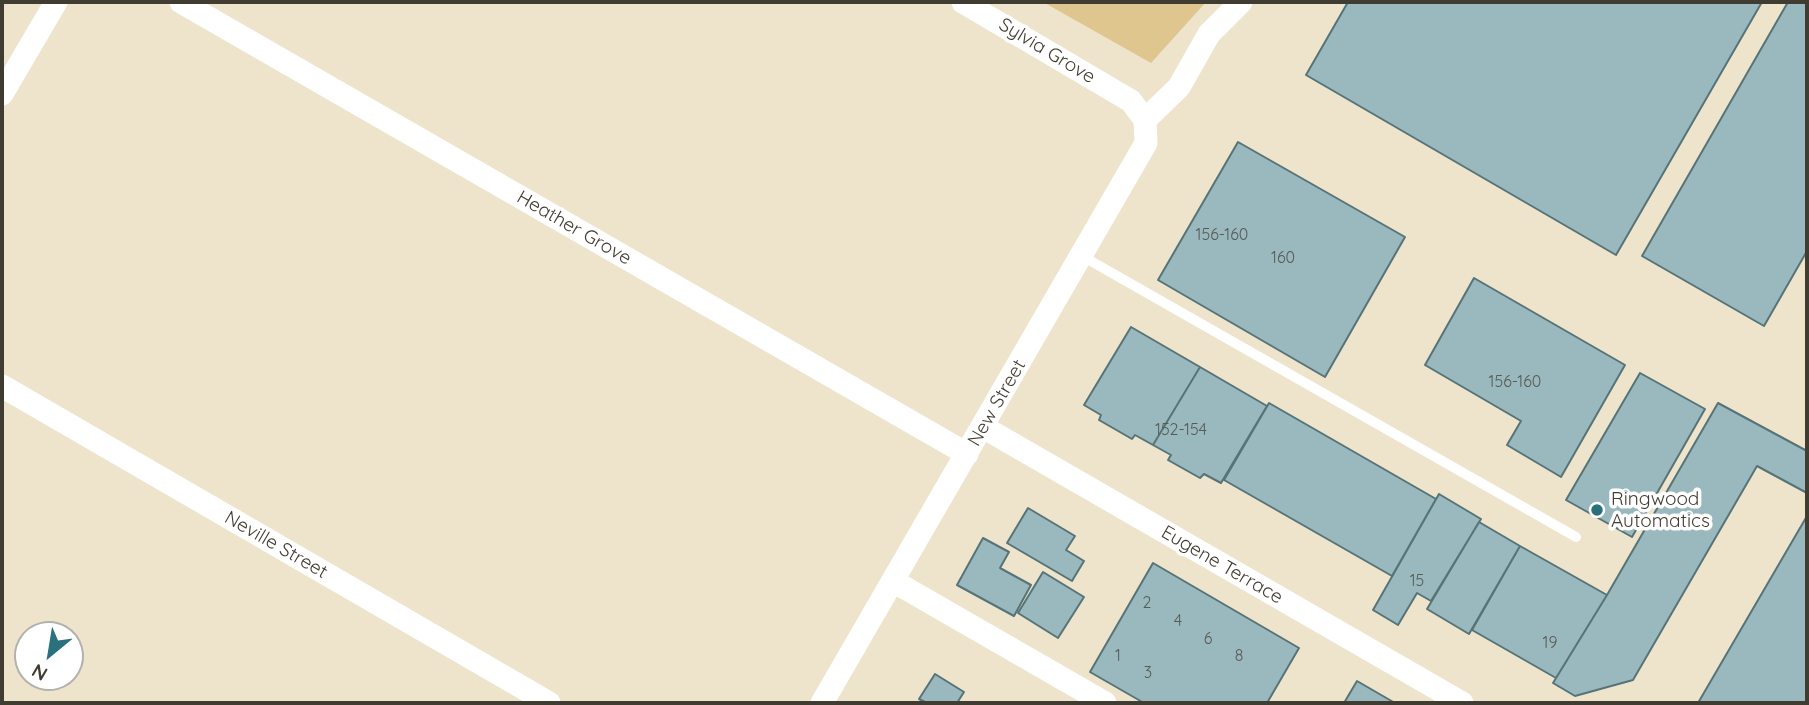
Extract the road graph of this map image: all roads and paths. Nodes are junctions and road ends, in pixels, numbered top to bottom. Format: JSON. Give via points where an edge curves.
{"nodes":[{"id":1,"x":56,"y":2,"type":"edge"},
{"id":2,"x":181,"y":2,"type":"edge"},
{"id":3,"x":963,"y":2,"type":"edge"},
{"id":4,"x":1241,"y":2,"type":"edge"},
{"id":5,"x":2,"y":94,"type":"edge"},
{"id":6,"x":1145,"y":120,"type":"junction"},
{"id":7,"x":1082,"y":256,"type":"junction"},
{"id":8,"x":2,"y":386,"type":"edge"},
{"id":9,"x":983,"y":427,"type":"junction"},
{"id":10,"x":967,"y":454,"type":"junction"},
{"id":11,"x":1576,"y":537,"type":"dead end"},
{"id":12,"x":893,"y":581,"type":"junction"},
{"id":13,"x":550,"y":703,"type":"edge"},
{"id":14,"x":822,"y":703,"type":"edge"},
{"id":15,"x":1105,"y":703,"type":"edge"},
{"id":16,"x":1462,"y":703,"type":"edge"}],
"edges":[{"from":1,"to":5,"type":"street"},
{"from":2,"to":10,"type":"street","name":"Heather Grove"},
{"from":3,"to":6,"type":"street","name":"Sylvia Grove","via":[[1131,101]]},
{"from":4,"to":6,"type":"street","via":[[1209,34],[1179,87]]},
{"from":6,"to":7,"type":"street","name":"New Street","via":[[1146,143]]},
{"from":7,"to":9,"type":"street","name":"New Street"},
{"from":7,"to":11,"type":"lane"},
{"from":8,"to":13,"type":"street","name":"Neville Street"},
{"from":9,"to":10,"type":"street","name":"New Street"},
{"from":9,"to":16,"type":"street","name":"Eugene Terrace"},
{"from":10,"to":12,"type":"street","name":"New Street"},
{"from":12,"to":14,"type":"street","name":"New Street"},
{"from":12,"to":15,"type":"street"}]}
